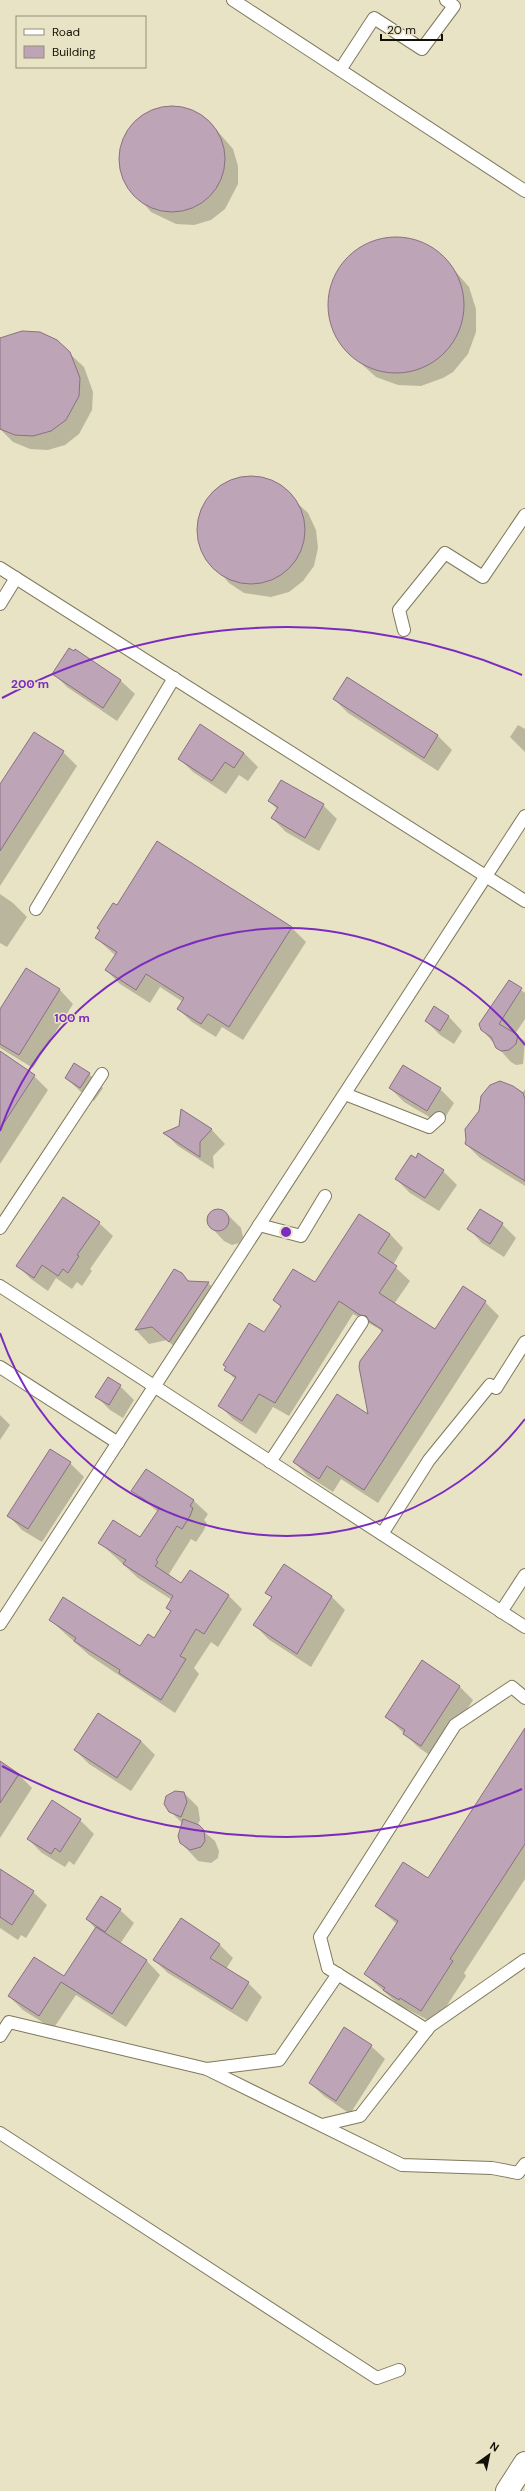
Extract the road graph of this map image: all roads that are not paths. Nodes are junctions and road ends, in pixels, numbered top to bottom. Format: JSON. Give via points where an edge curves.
{"nodes":[{"id":1,"x":233,"y":0,"type":"edge"},
{"id":2,"x":446,"y":0,"type":"edge"},
{"id":3,"x":340,"y":70,"type":"junction"},
{"id":4,"x":525,"y":191,"type":"edge"},
{"id":5,"x":525,"y":515,"type":"edge"},
{"id":6,"x":0,"y":568,"type":"edge"},
{"id":7,"x":16,"y":578,"type":"junction"},
{"id":8,"x":0,"y":604,"type":"edge"},
{"id":9,"x":404,"y":630,"type":"dead end"},
{"id":10,"x":174,"y":678,"type":"junction"},
{"id":11,"x":525,"y":816,"type":"edge"},
{"id":12,"x":486,"y":876,"type":"junction"},
{"id":13,"x":525,"y":901,"type":"edge"},
{"id":14,"x":36,"y":909,"type":"dead end"},
{"id":15,"x":102,"y":1074,"type":"dead end"},
{"id":16,"x":345,"y":1094,"type":"junction"},
{"id":17,"x":439,"y":1118,"type":"dead end"},
{"id":18,"x":325,"y":1196,"type":"dead end"},
{"id":19,"x":259,"y":1225,"type":"junction"},
{"id":20,"x":0,"y":1228,"type":"edge"},
{"id":21,"x":0,"y":1286,"type":"edge"},
{"id":22,"x":362,"y":1322,"type":"dead end"},
{"id":23,"x":525,"y":1342,"type":"edge"},
{"id":24,"x":0,"y":1367,"type":"edge"},
{"id":25,"x":154,"y":1386,"type":"junction"},
{"id":26,"x":118,"y":1443,"type":"junction"},
{"id":27,"x":270,"y":1462,"type":"junction"},
{"id":28,"x":382,"y":1534,"type":"junction"},
{"id":29,"x":525,"y":1575,"type":"edge"},
{"id":30,"x":501,"y":1612,"type":"junction"},
{"id":31,"x":0,"y":1624,"type":"edge"},
{"id":32,"x":525,"y":1627,"type":"edge"},
{"id":33,"x":525,"y":1698,"type":"edge"},
{"id":34,"x":525,"y":1960,"type":"edge"},
{"id":35,"x":338,"y":1974,"type":"junction"},
{"id":36,"x":427,"y":2030,"type":"junction"},
{"id":37,"x":0,"y":2036,"type":"edge"},
{"id":38,"x":207,"y":2069,"type":"junction"},
{"id":39,"x":322,"y":2125,"type":"junction"},
{"id":40,"x":0,"y":2133,"type":"edge"},
{"id":41,"x":525,"y":2164,"type":"edge"},
{"id":42,"x":398,"y":2370,"type":"dead end"},
{"id":43,"x":525,"y":2463,"type":"edge"},
{"id":44,"x":507,"y":2491,"type":"edge"}],
"edges":[{"from":1,"to":3,"type":"lane"},
{"from":2,"to":3,"type":"lane","via":[[454,6],[422,49],[374,18]]},
{"from":3,"to":4,"type":"lane"},
{"from":5,"to":9,"type":"lane","via":[[483,577],[445,552],[400,610]]},
{"from":6,"to":7,"type":"lane"},
{"from":7,"to":8,"type":"lane"},
{"from":7,"to":10,"type":"lane"},
{"from":10,"to":12,"type":"lane"},
{"from":10,"to":14,"type":"lane"},
{"from":11,"to":12,"type":"lane"},
{"from":12,"to":13,"type":"lane"},
{"from":12,"to":16,"type":"lane"},
{"from":15,"to":20,"type":"lane"},
{"from":16,"to":17,"type":"lane","via":[[429,1127]]},
{"from":16,"to":19,"type":"lane"},
{"from":18,"to":19,"type":"lane","via":[[301,1236]]},
{"from":19,"to":25,"type":"lane"},
{"from":21,"to":25,"type":"lane"},
{"from":22,"to":27,"type":"lane"},
{"from":23,"to":28,"type":"lane","via":[[496,1388],[490,1385],[429,1460]]},
{"from":24,"to":26,"type":"lane"},
{"from":25,"to":26,"type":"lane"},
{"from":25,"to":27,"type":"lane"},
{"from":26,"to":31,"type":"lane"},
{"from":27,"to":28,"type":"lane"},
{"from":28,"to":30,"type":"lane"},
{"from":29,"to":30,"type":"lane"},
{"from":30,"to":32,"type":"lane"},
{"from":33,"to":35,"type":"lane","via":[[512,1687],[455,1725],[320,1937],[328,1968]]},
{"from":34,"to":36,"type":"lane"},
{"from":35,"to":36,"type":"lane"},
{"from":35,"to":38,"type":"lane","via":[[279,2060]]},
{"from":36,"to":39,"type":"lane","via":[[360,2116]]},
{"from":37,"to":38,"type":"lane","via":[[9,2022]]},
{"from":38,"to":39,"type":"lane"},
{"from":39,"to":41,"type":"lane","via":[[402,2165],[492,2168],[518,2173]]},
{"from":40,"to":42,"type":"lane","via":[[377,2378]]},
{"from":43,"to":44,"type":"main road"}]}
